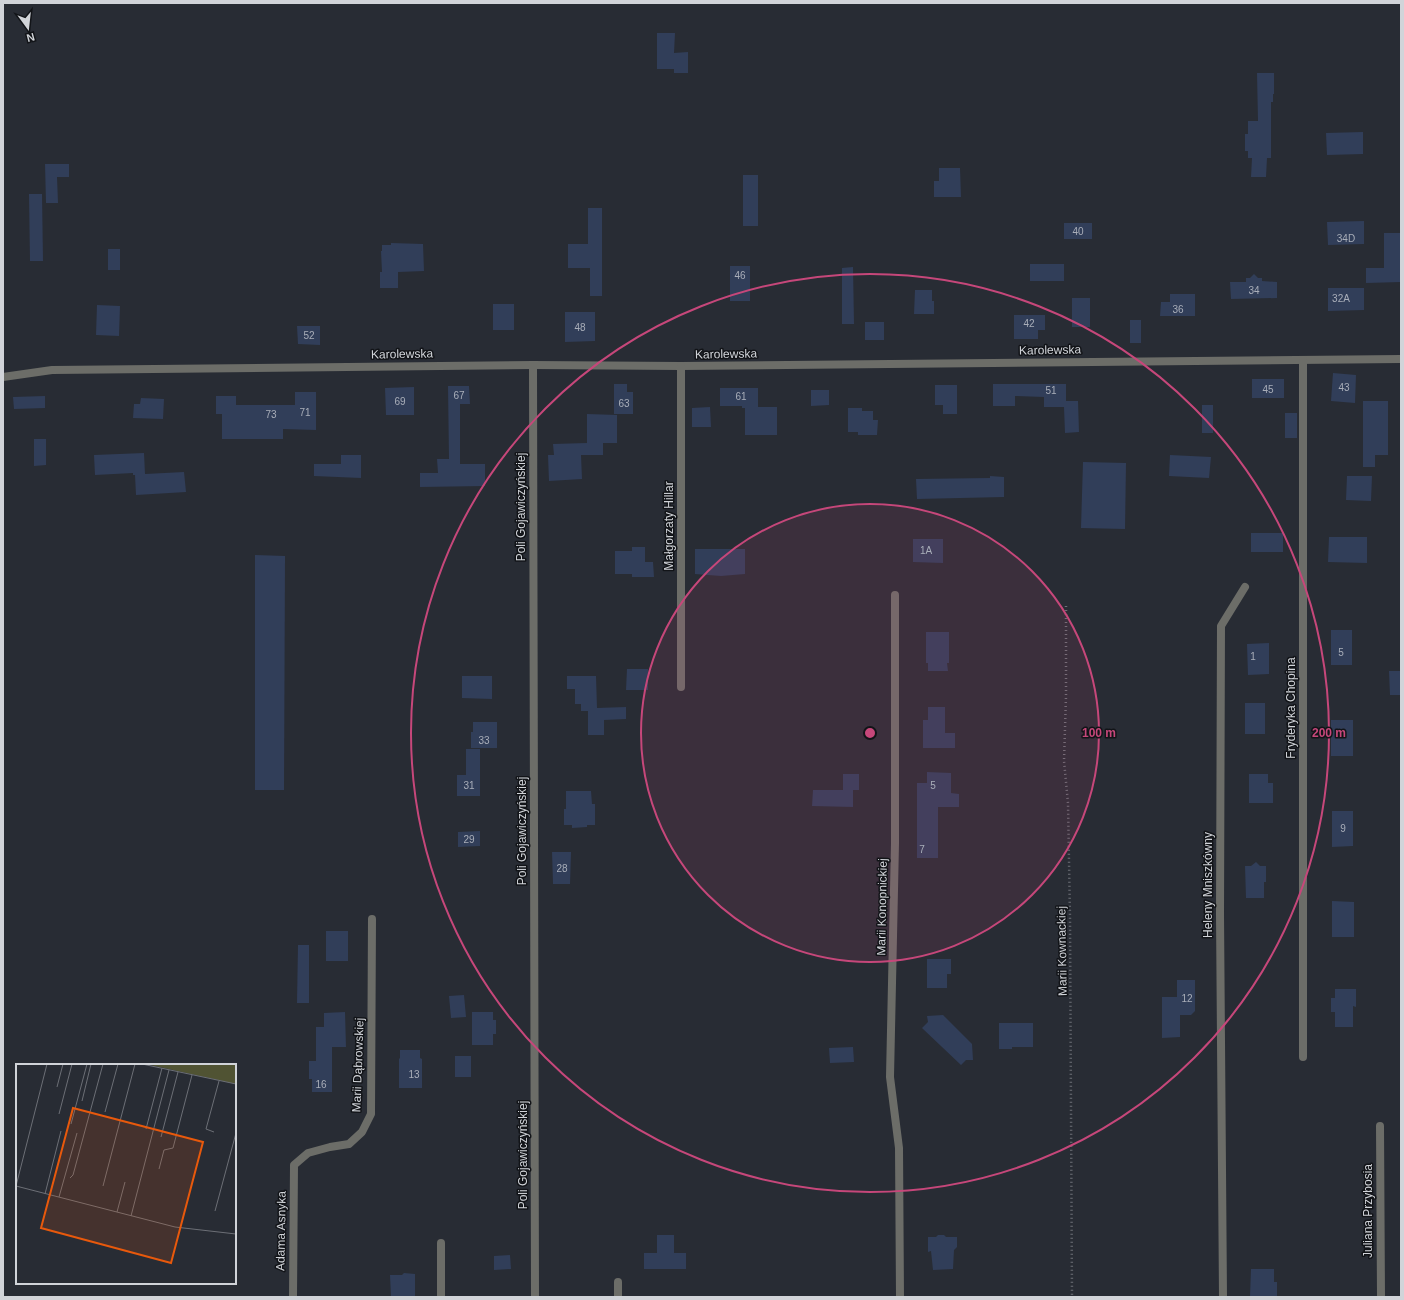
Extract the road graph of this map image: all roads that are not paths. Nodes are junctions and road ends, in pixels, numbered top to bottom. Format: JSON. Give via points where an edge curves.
{"nodes":[{"id":1,"x":1401,"y":359,"type":"edge"},
{"id":2,"x":1303,"y":360,"type":"junction"},
{"id":3,"x":533,"y":365,"type":"junction"},
{"id":4,"x":681,"y":366,"type":"junction"},
{"id":5,"x":3,"y":377,"type":"edge"},
{"id":6,"x":1245,"y":587,"type":"dead end"},
{"id":7,"x":895,"y":595,"type":"dead end"},
{"id":8,"x":681,"y":687,"type":"dead end"},
{"id":9,"x":372,"y":918,"type":"dead end"},
{"id":10,"x":1303,"y":1057,"type":"dead end"},
{"id":11,"x":1380,"y":1126,"type":"dead end"},
{"id":12,"x":294,"y":1165,"type":"joint"},
{"id":13,"x":441,"y":1243,"type":"dead end"},
{"id":14,"x":618,"y":1282,"type":"dead end"},
{"id":15,"x":293,"y":1297,"type":"edge"},
{"id":16,"x":441,"y":1297,"type":"edge"},
{"id":17,"x":535,"y":1297,"type":"edge"},
{"id":18,"x":618,"y":1297,"type":"edge"},
{"id":19,"x":900,"y":1297,"type":"edge"},
{"id":20,"x":1223,"y":1297,"type":"edge"},
{"id":21,"x":1381,"y":1297,"type":"edge"}],
"edges":[{"from":1,"to":2,"type":"street","name":"Karolewska"},
{"from":2,"to":4,"type":"street","name":"Karolewska"},
{"from":2,"to":10,"type":"street","name":"Fryderyka Chopina"},
{"from":3,"to":4,"type":"street","name":"Karolewska"},
{"from":3,"to":5,"type":"street","name":"Karolewska","via":[[52,370]]},
{"from":3,"to":17,"type":"street","name":"Poli Gojawiczyńskiej"},
{"from":4,"to":8,"type":"street","name":"Małgorzaty Hillar"},
{"from":6,"to":20,"type":"street","name":"Heleny Mniszkówny","via":[[1222,626],[1220,914]]},
{"from":7,"to":19,"type":"street","name":"Marii Konopnickiej","via":[[895,834],[890,1076],[899,1148]]},
{"from":9,"to":12,"type":"street","name":"Marii Dąbrowskiej","via":[[371,1114],[362,1132],[349,1144],[308,1153]]},
{"from":11,"to":21,"type":"street","name":"Juliana Przybosia"},
{"from":12,"to":15,"type":"street","name":"Adama Asnyka"},
{"from":13,"to":16,"type":"street"},
{"from":14,"to":18,"type":"street"}]}
